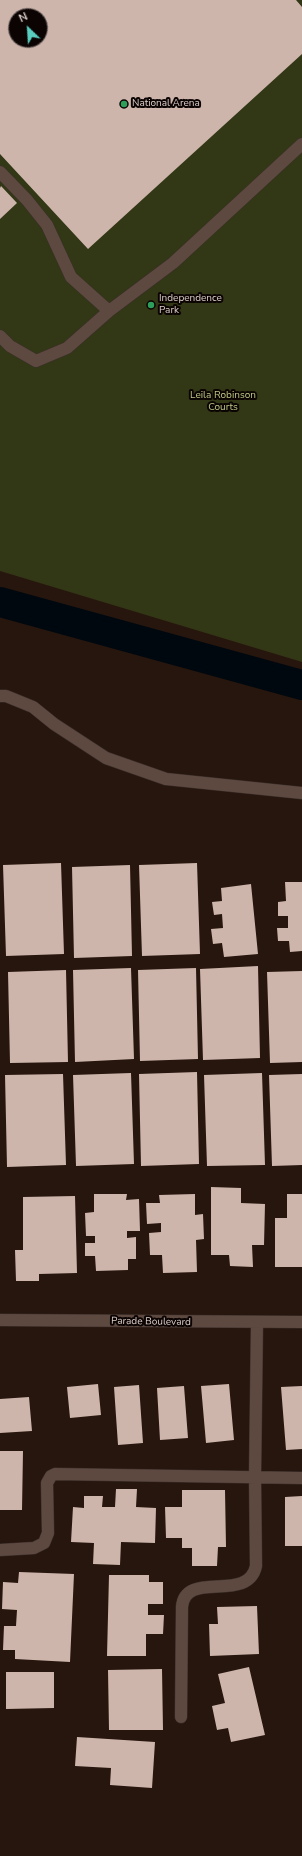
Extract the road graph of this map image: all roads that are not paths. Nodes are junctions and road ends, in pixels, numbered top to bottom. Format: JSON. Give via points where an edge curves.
{"nodes":[{"id":1,"x":302,"y":144,"type":"edge"},
{"id":2,"x":0,"y":172,"type":"edge"},
{"id":3,"x":109,"y":311,"type":"junction"},
{"id":4,"x":0,"y":336,"type":"edge"},
{"id":5,"x":0,"y":696,"type":"edge"},
{"id":6,"x":302,"y":793,"type":"edge"},
{"id":7,"x":0,"y":1320,"type":"edge"},
{"id":8,"x":302,"y":1322,"type":"edge"},
{"id":9,"x":257,"y":1323,"type":"junction"},
{"id":10,"x":255,"y":1477,"type":"junction"},
{"id":11,"x":302,"y":1478,"type":"edge"},
{"id":12,"x":0,"y":1550,"type":"edge"},
{"id":13,"x":181,"y":1717,"type":"dead end"}],
"edges":[{"from":1,"to":3,"type":"street","via":[[173,263]]},
{"from":2,"to":3,"type":"street","via":[[47,225],[71,277]]},
{"from":3,"to":4,"type":"street","via":[[66,348],[36,361],[10,346]]},
{"from":5,"to":6,"type":"street","via":[[6,696],[33,708],[106,758],[166,779]]},
{"from":7,"to":9,"type":"street","name":"Parade Boulevard"},
{"from":8,"to":9,"type":"street","name":"Parade Boulevard"},
{"from":9,"to":10,"type":"street"},
{"from":10,"to":11,"type":"street"},
{"from":10,"to":12,"type":"street","via":[[55,1474],[47,1484],[48,1534],[44,1543],[34,1548]]},
{"from":10,"to":13,"type":"street","via":[[256,1566],[252,1578],[242,1584],[193,1590],[182,1602]]}]}
